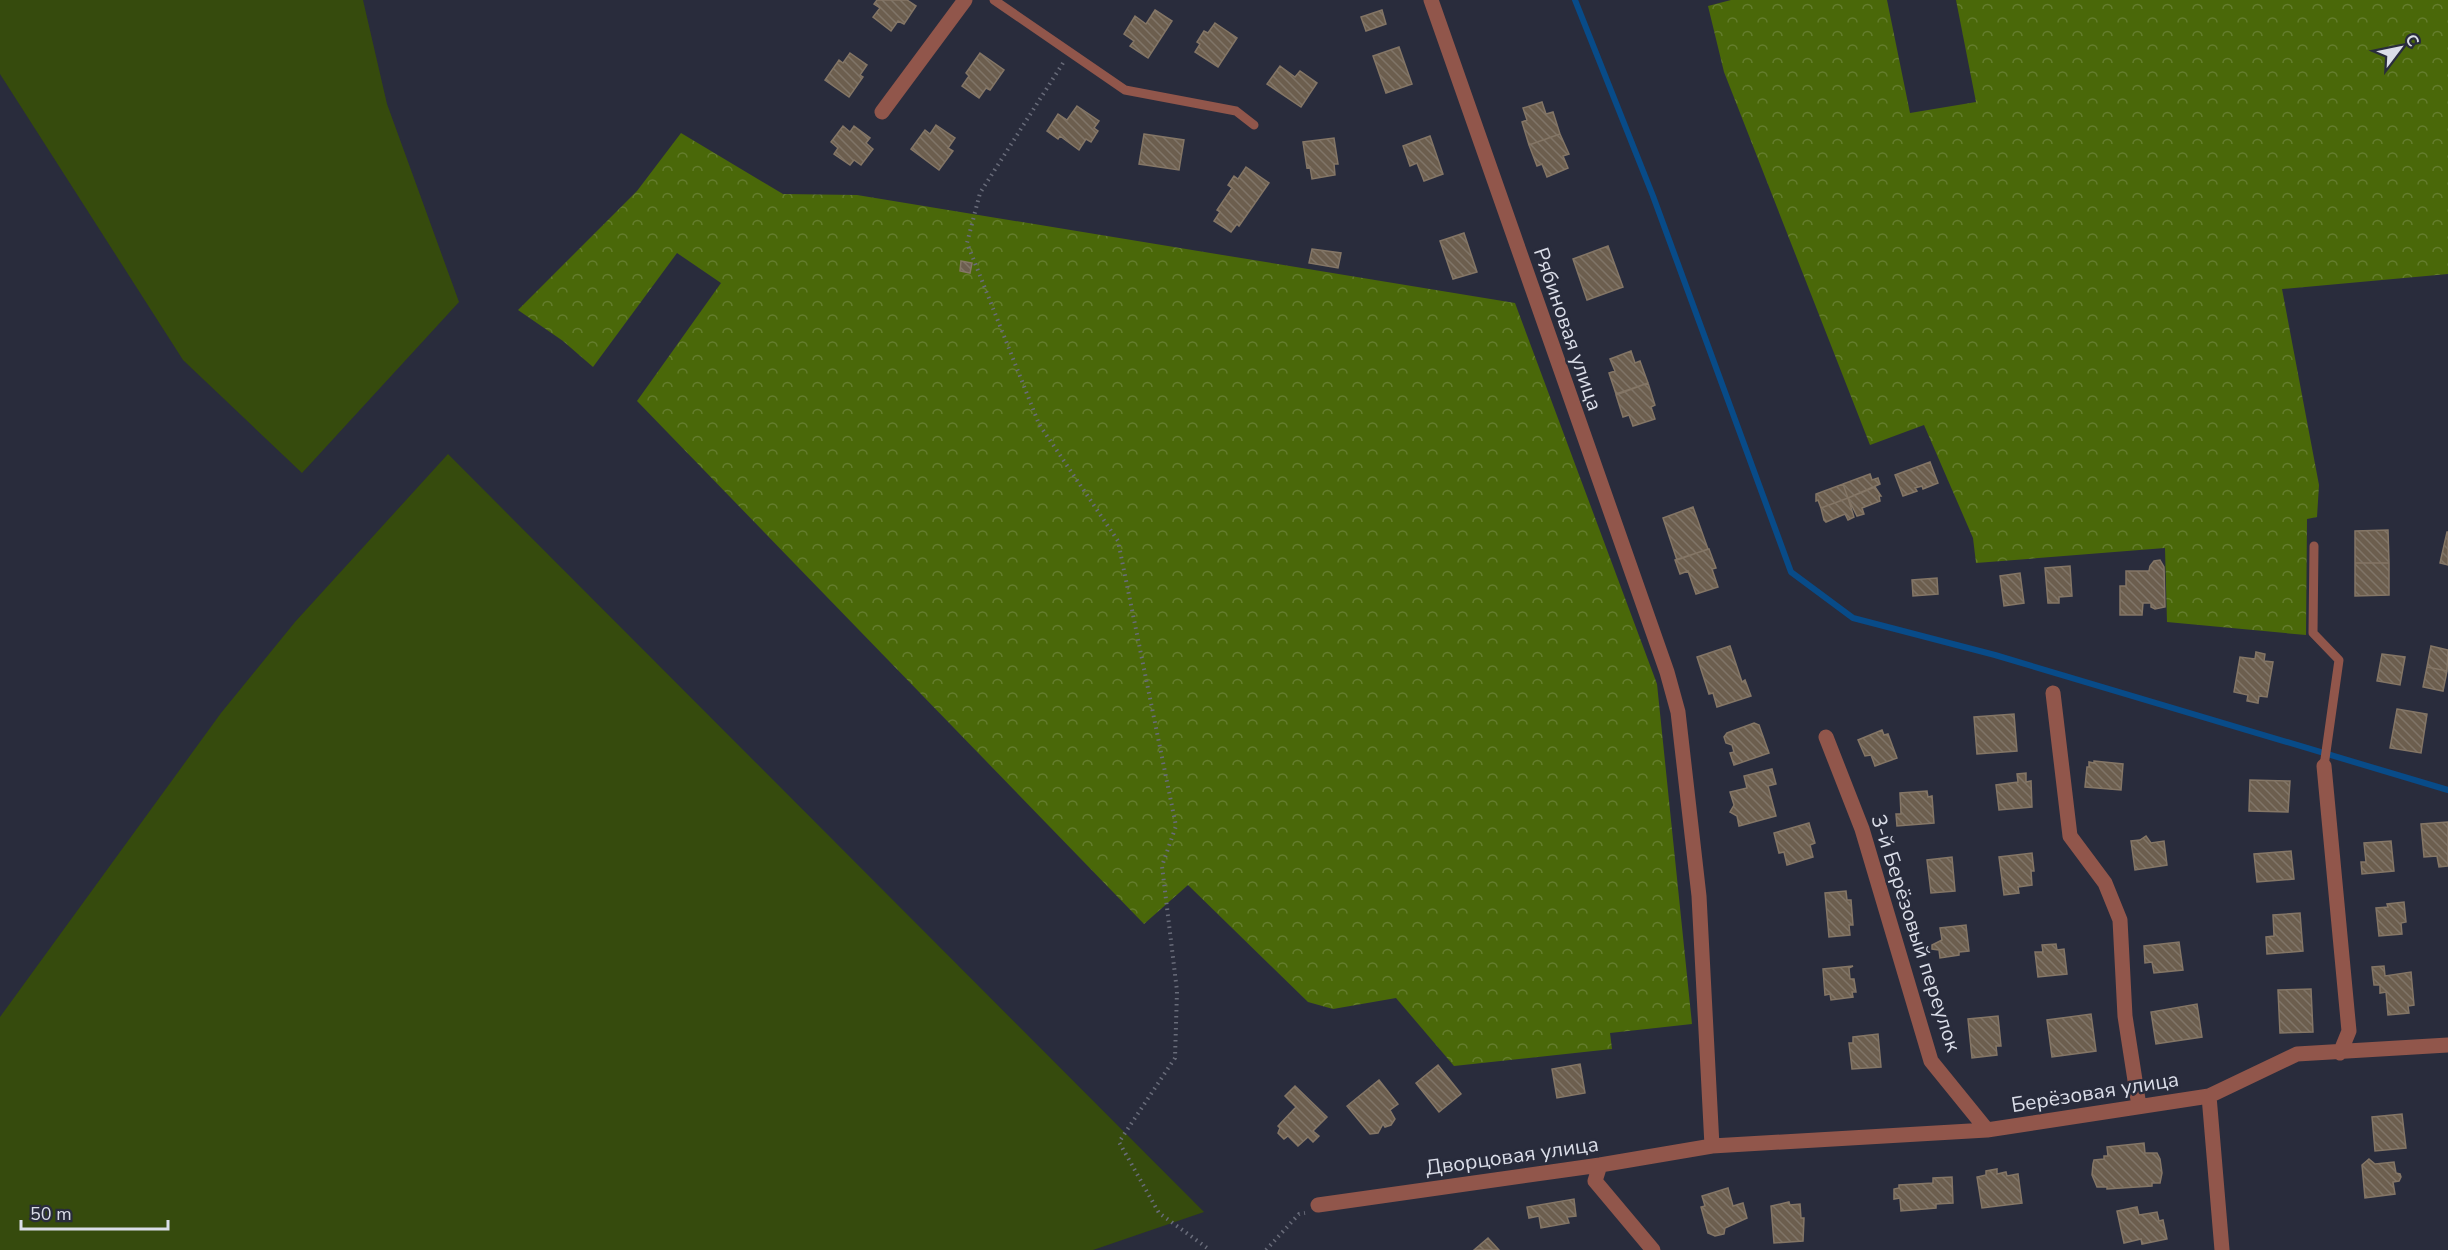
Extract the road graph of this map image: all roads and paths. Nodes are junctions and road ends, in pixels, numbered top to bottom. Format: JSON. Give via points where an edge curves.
{"nodes":[{"id":1,"x":965,"y":0,"type":"edge"},
{"id":2,"x":994,"y":0,"type":"edge"},
{"id":3,"x":1431,"y":0,"type":"edge"},
{"id":4,"x":1070,"y":52,"type":"junction"},
{"id":5,"x":882,"y":112,"type":"dead end"},
{"id":6,"x":1254,"y":125,"type":"dead end"},
{"id":7,"x":2314,"y":546,"type":"dead end"},
{"id":8,"x":2053,"y":693,"type":"dead end"},
{"id":9,"x":1826,"y":737,"type":"dead end"},
{"id":10,"x":2324,"y":766,"type":"joint"},
{"id":11,"x":2448,"y":1045,"type":"edge"},
{"id":12,"x":2340,"y":1053,"type":"junction"},
{"id":13,"x":2209,"y":1096,"type":"junction"},
{"id":14,"x":2139,"y":1106,"type":"junction"},
{"id":15,"x":1987,"y":1130,"type":"junction"},
{"id":16,"x":1712,"y":1146,"type":"junction"},
{"id":17,"x":1600,"y":1165,"type":"junction"},
{"id":18,"x":1318,"y":1205,"type":"dead end"},
{"id":19,"x":1210,"y":1250,"type":"edge"},
{"id":20,"x":1653,"y":1250,"type":"edge"},
{"id":21,"x":2222,"y":1250,"type":"edge"}],
"edges":[{"from":1,"to":5,"type":"street"},
{"from":2,"to":4,"type":"lane"},
{"from":3,"to":16,"type":"street","name":"Рябиновая улица","via":[[1678,712],[1699,896]]},
{"from":4,"to":6,"type":"lane","via":[[1125,90],[1236,111]]},
{"from":4,"to":19,"type":"path","via":[[980,193],[968,243],[1039,424],[1118,541],[1176,826],[1162,866],[1177,991],[1175,1058],[1119,1142],[1159,1213]]},
{"from":7,"to":10,"type":"lane","via":[[2313,633],[2339,660]]},
{"from":8,"to":14,"type":"street","via":[[2070,836],[2105,883],[2120,920],[2125,1016]]},
{"from":9,"to":15,"type":"street","name":"3-й Берёзовый переулок","via":[[1862,829],[1931,1061]]},
{"from":10,"to":12,"type":"street","via":[[2349,1032]]},
{"from":11,"to":12,"type":"street","name":"Берёзовая улица"},
{"from":12,"to":13,"type":"street","name":"Берёзовая улица","via":[[2297,1054]]},
{"from":13,"to":14,"type":"street","name":"Берёзовая улица"},
{"from":13,"to":21,"type":"street","name":"Берёзовая улица"},
{"from":14,"to":15,"type":"street","name":"Берёзовая улица"},
{"from":15,"to":16,"type":"street","name":"Берёзовая улица"},
{"from":16,"to":17,"type":"street","name":"Дворцовая улица"},
{"from":17,"to":18,"type":"street","name":"Дворцовая улица"},
{"from":17,"to":20,"type":"street","via":[[1595,1181]]}]}
